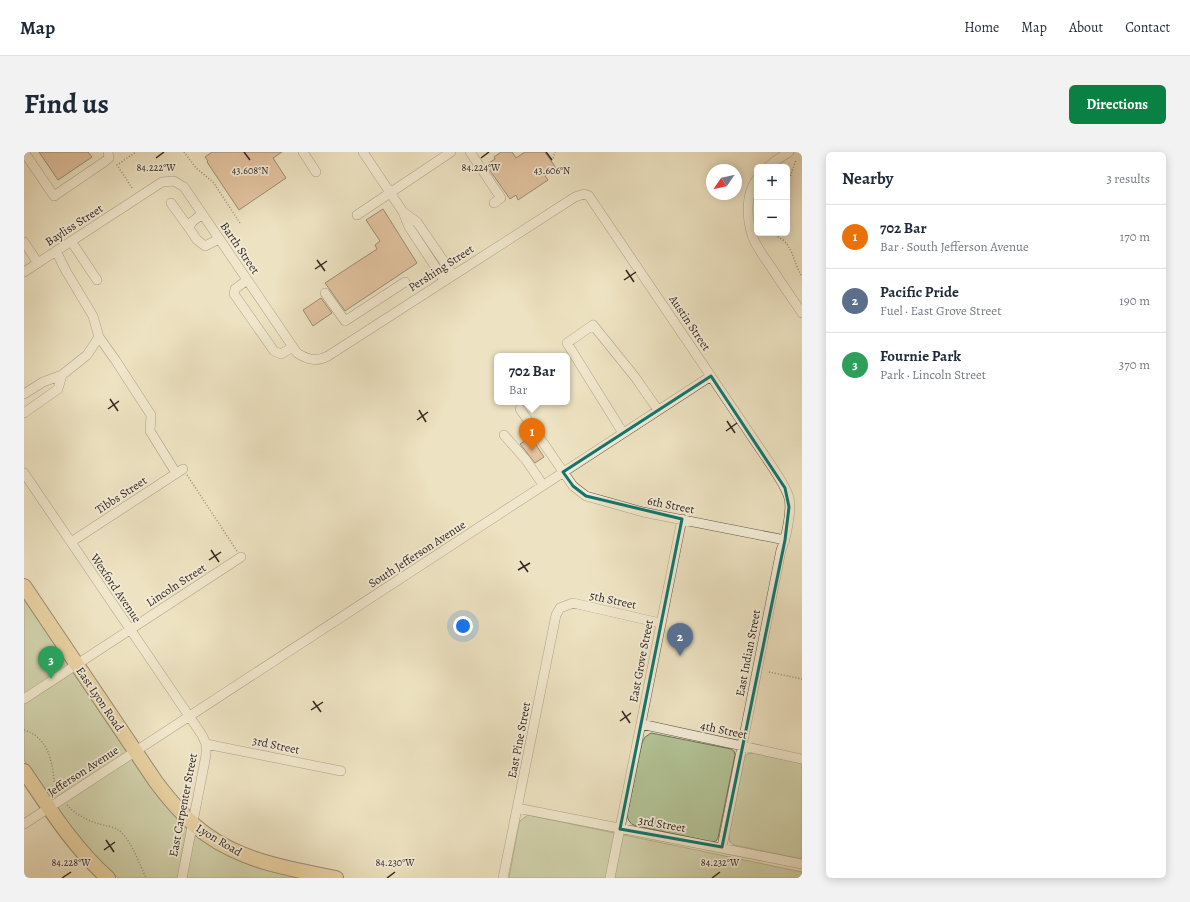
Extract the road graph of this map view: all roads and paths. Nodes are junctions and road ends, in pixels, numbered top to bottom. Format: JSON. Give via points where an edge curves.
{"nodes":[{"id":1,"x":24,"y":152,"type":"edge"},
{"id":2,"x":108,"y":152,"type":"edge"},
{"id":3,"x":136,"y":152,"type":"edge"},
{"id":4,"x":184,"y":152,"type":"edge"},
{"id":5,"x":303,"y":152,"type":"edge"},
{"id":6,"x":363,"y":152,"type":"edge"},
{"id":7,"x":451,"y":152,"type":"edge"},
{"id":8,"x":470,"y":152,"type":"edge"},
{"id":9,"x":555,"y":152,"type":"edge"},
{"id":10,"x":789,"y":152,"type":"edge"},
{"id":11,"x":550,"y":160,"type":"dead end"},
{"id":12,"x":796,"y":160,"type":"dead end"},
{"id":13,"x":772,"y":164,"type":"edge"},
{"id":14,"x":316,"y":172,"type":"dead end"},
{"id":15,"x":790,"y":174,"type":"edge"},
{"id":16,"x":754,"y":182,"type":"edge"},
{"id":17,"x":132,"y":188,"type":"dead end"},
{"id":18,"x":390,"y":193,"type":"junction"},
{"id":19,"x":584,"y":194,"type":"joint"},
{"id":20,"x":138,"y":198,"type":"joint"},
{"id":21,"x":171,"y":203,"type":"dead end"},
{"id":22,"x":494,"y":203,"type":"dead end"},
{"id":23,"x":202,"y":214,"type":"junction"},
{"id":24,"x":357,"y":215,"type":"dead end"},
{"id":25,"x":240,"y":222,"type":"dead end"},
{"id":26,"x":189,"y":228,"type":"junction"},
{"id":27,"x":777,"y":236,"type":"edge"},
{"id":28,"x":219,"y":239,"type":"junction"},
{"id":29,"x":423,"y":240,"type":"junction"},
{"id":30,"x":71,"y":241,"type":"junction"},
{"id":31,"x":24,"y":242,"type":"edge"},
{"id":32,"x":56,"y":251,"type":"junction"},
{"id":33,"x":38,"y":263,"type":"junction"},
{"id":34,"x":24,"y":272,"type":"edge"},
{"id":35,"x":453,"y":275,"type":"junction"},
{"id":36,"x":802,"y":276,"type":"edge"},
{"id":37,"x":97,"y":280,"type":"dead end"},
{"id":38,"x":247,"y":280,"type":"junction"},
{"id":39,"x":444,"y":280,"type":"junction"},
{"id":40,"x":405,"y":282,"type":"dead end"},
{"id":41,"x":325,"y":293,"type":"dead end"},
{"id":42,"x":270,"y":313,"type":"junction"},
{"id":43,"x":802,"y":313,"type":"edge"},
{"id":44,"x":255,"y":323,"type":"junction"},
{"id":45,"x":99,"y":338,"type":"junction"},
{"id":46,"x":293,"y":347,"type":"junction"},
{"id":47,"x":311,"y":360,"type":"joint"},
{"id":48,"x":62,"y":375,"type":"junction"},
{"id":49,"x":711,"y":376,"type":"junction"},
{"id":50,"x":24,"y":394,"type":"edge"},
{"id":51,"x":520,"y":409,"type":"dead end"},
{"id":52,"x":658,"y":410,"type":"junction"},
{"id":53,"x":24,"y":413,"type":"edge"},
{"id":54,"x":623,"y":433,"type":"junction"},
{"id":55,"x":504,"y":435,"type":"dead end"},
{"id":56,"x":773,"y":468,"type":"joint"},
{"id":57,"x":180,"y":471,"type":"junction"},
{"id":58,"x":563,"y":472,"type":"junction"},
{"id":59,"x":24,"y":473,"type":"edge"},
{"id":60,"x":543,"y":485,"type":"junction"},
{"id":61,"x":682,"y":519,"type":"junction"},
{"id":62,"x":785,"y":540,"type":"junction"},
{"id":63,"x":71,"y":542,"type":"junction"},
{"id":64,"x":241,"y":557,"type":"joint"},
{"id":65,"x":24,"y":586,"type":"edge"},
{"id":66,"x":560,"y":608,"type":"joint"},
{"id":67,"x":660,"y":623,"type":"junction"},
{"id":68,"x":130,"y":629,"type":"junction"},
{"id":69,"x":76,"y":664,"type":"junction"},
{"id":70,"x":769,"y":672,"type":"dead end"},
{"id":71,"x":802,"y":678,"type":"edge"},
{"id":72,"x":24,"y":699,"type":"edge"},
{"id":73,"x":190,"y":716,"type":"junction"},
{"id":74,"x":641,"y":724,"type":"junction"},
{"id":75,"x":24,"y":730,"type":"edge"},
{"id":76,"x":206,"y":744,"type":"junction"},
{"id":77,"x":741,"y":746,"type":"junction"},
{"id":78,"x":135,"y":752,"type":"junction"},
{"id":79,"x":802,"y":759,"type":"edge"},
{"id":80,"x":24,"y":771,"type":"edge"},
{"id":81,"x":341,"y":771,"type":"dead end"},
{"id":82,"x":63,"y":799,"type":"junction"},
{"id":83,"x":49,"y":808,"type":"junction"},
{"id":84,"x":517,"y":808,"type":"junction"},
{"id":85,"x":192,"y":823,"type":"junction"},
{"id":86,"x":24,"y":824,"type":"edge"},
{"id":87,"x":620,"y":829,"type":"junction"},
{"id":88,"x":722,"y":847,"type":"junction"},
{"id":89,"x":802,"y":864,"type":"edge"},
{"id":90,"x":108,"y":878,"type":"edge"},
{"id":91,"x":146,"y":878,"type":"edge"},
{"id":92,"x":182,"y":878,"type":"edge"},
{"id":93,"x":336,"y":878,"type":"edge"},
{"id":94,"x":503,"y":878,"type":"edge"},
{"id":95,"x":610,"y":878,"type":"edge"}],
"edges":[{"from":1,"to":2,"type":"street","via":[[54,196],[109,158]]},
{"from":3,"to":17,"type":"path","via":[[117,165]]},
{"from":4,"to":25,"type":"path","via":[[196,168],[213,182]]},
{"from":5,"to":14,"type":"street"},
{"from":6,"to":18,"type":"street"},
{"from":7,"to":18,"type":"street","via":[[434,158]]},
{"from":8,"to":22,"type":"street","via":[[501,198]]},
{"from":9,"to":11,"type":"path","via":[[553,159]]},
{"from":10,"to":13,"type":"street"},
{"from":12,"to":15,"type":"path"},
{"from":16,"to":43,"type":"street","via":[[748,211],[752,236]]},
{"from":18,"to":24,"type":"street"},
{"from":18,"to":29,"type":"street","via":[[403,212],[417,222]]},
{"from":19,"to":35,"type":"street","name":"Pershing Street","via":[[575,196]]},
{"from":19,"to":49,"type":"street","name":"Austin Street","via":[[594,201]]},
{"from":20,"to":23,"type":"street","name":"Barth Street","via":[[162,182],[174,181],[184,187]]},
{"from":20,"to":30,"type":"street","name":"Bayliss Street"},
{"from":21,"to":26,"type":"street"},
{"from":23,"to":26,"type":"street"},
{"from":23,"to":28,"type":"street","name":"Barth Street"},
{"from":26,"to":28,"type":"street","via":[[205,246]]},
{"from":27,"to":36,"type":"path","via":[[792,252]]},
{"from":28,"to":38,"type":"street","name":"Barth Street"},
{"from":29,"to":35,"type":"street"},
{"from":29,"to":39,"type":"street"},
{"from":30,"to":32,"type":"street","name":"Bayliss Street"},
{"from":30,"to":37,"type":"street"},
{"from":31,"to":33,"type":"street"},
{"from":32,"to":33,"type":"street","name":"Bayliss Street"},
{"from":32,"to":45,"type":"street","via":[[93,316]]},
{"from":33,"to":34,"type":"street","name":"Bayliss Street"},
{"from":35,"to":39,"type":"street","name":"Pershing Street"},
{"from":38,"to":42,"type":"street","name":"Barth Street"},
{"from":38,"to":44,"type":"street","via":[[235,288],[234,294]]},
{"from":39,"to":47,"type":"street","name":"Pershing Street","via":[[328,356]]},
{"from":40,"to":41,"type":"street","via":[[345,322]]},
{"from":42,"to":44,"type":"street"},
{"from":42,"to":46,"type":"street","name":"Barth Street"},
{"from":44,"to":46,"type":"street","via":[[274,351],[281,354]]},
{"from":45,"to":48,"type":"street","via":[[87,355]]},
{"from":45,"to":57,"type":"street","via":[[151,414],[150,431]]},
{"from":46,"to":47,"type":"street","name":"Barth Street","via":[[297,353]]},
{"from":48,"to":50,"type":"street","via":[[43,382]]},
{"from":48,"to":53,"type":"street","via":[[58,390]]},
{"from":49,"to":52,"type":"street","name":"South Jefferson Avenue"},
{"from":49,"to":56,"type":"street","name":"Austin Street"},
{"from":51,"to":58,"type":"street","name":"6th Street"},
{"from":52,"to":54,"type":"street","name":"South Jefferson Avenue"},
{"from":52,"to":54,"type":"street","via":[[593,325],[567,343]]},
{"from":54,"to":58,"type":"street","name":"South Jefferson Avenue"},
{"from":55,"to":60,"type":"street"},
{"from":56,"to":62,"type":"street","name":"East Indian Street","via":[[789,500]]},
{"from":57,"to":63,"type":"street","name":"Tibbs Street"},
{"from":57,"to":64,"type":"path"},
{"from":58,"to":60,"type":"street","name":"South Jefferson Avenue"},
{"from":58,"to":61,"type":"street","name":"6th Street","via":[[573,486],[586,496],[643,512]]},
{"from":59,"to":63,"type":"street","name":"Wexford Avenue"},
{"from":60,"to":73,"type":"street","name":"South Jefferson Avenue"},
{"from":61,"to":62,"type":"street","name":"6th Street"},
{"from":61,"to":67,"type":"street","name":"East Grove Street"},
{"from":62,"to":77,"type":"street","name":"East Indian Street"},
{"from":63,"to":68,"type":"street","name":"Wexford Avenue"},
{"from":64,"to":68,"type":"street","name":"Lincoln Street"},
{"from":65,"to":69,"type":"highway","name":"East Lyon Road"},
{"from":66,"to":67,"type":"street","name":"5th Street","via":[[573,603]]},
{"from":66,"to":84,"type":"street","name":"East Pine Street","via":[[556,615]]},
{"from":67,"to":74,"type":"street","name":"East Grove Street"},
{"from":68,"to":69,"type":"street","name":"Lincoln Street"},
{"from":68,"to":73,"type":"street","name":"Wexford Avenue"},
{"from":69,"to":72,"type":"street","name":"Lincoln Street"},
{"from":69,"to":78,"type":"highway","name":"East Lyon Road"},
{"from":70,"to":71,"type":"path"},
{"from":73,"to":76,"type":"street","name":"East Carpenter Street"},
{"from":73,"to":78,"type":"street","name":"South Jefferson Avenue"},
{"from":74,"to":77,"type":"street","name":"4th Street"},
{"from":74,"to":87,"type":"street","name":"East Grove Street"},
{"from":75,"to":82,"type":"path","via":[[42,741],[49,753],[54,786]]},
{"from":76,"to":81,"type":"street","name":"3rd Street"},
{"from":76,"to":85,"type":"street","name":"East Carpenter Street"},
{"from":77,"to":79,"type":"street","name":"4th Street"},
{"from":77,"to":88,"type":"street","name":"East Indian Street"},
{"from":78,"to":82,"type":"street","name":"Jefferson Avenue"},
{"from":78,"to":85,"type":"highway","name":"Lyon Road","via":[[174,805]]},
{"from":80,"to":83,"type":"highway"},
{"from":82,"to":83,"type":"street","name":"Jefferson Avenue"},
{"from":82,"to":91,"type":"path","via":[[80,817],[111,826],[122,834]]},
{"from":83,"to":86,"type":"street","name":"Jefferson Avenue"},
{"from":83,"to":90,"type":"highway","via":[[87,857]]},
{"from":84,"to":87,"type":"street","name":"3rd Street"},
{"from":84,"to":94,"type":"street","name":"East Pine Street"},
{"from":85,"to":92,"type":"street","name":"East Carpenter Street"},
{"from":85,"to":93,"type":"highway","name":"Lyon Road","via":[[207,835],[247,856],[290,869]]},
{"from":87,"to":88,"type":"street","name":"3rd Street"},
{"from":87,"to":95,"type":"street","name":"East Grove Street"},
{"from":88,"to":89,"type":"street","name":"3rd Street"}]}
